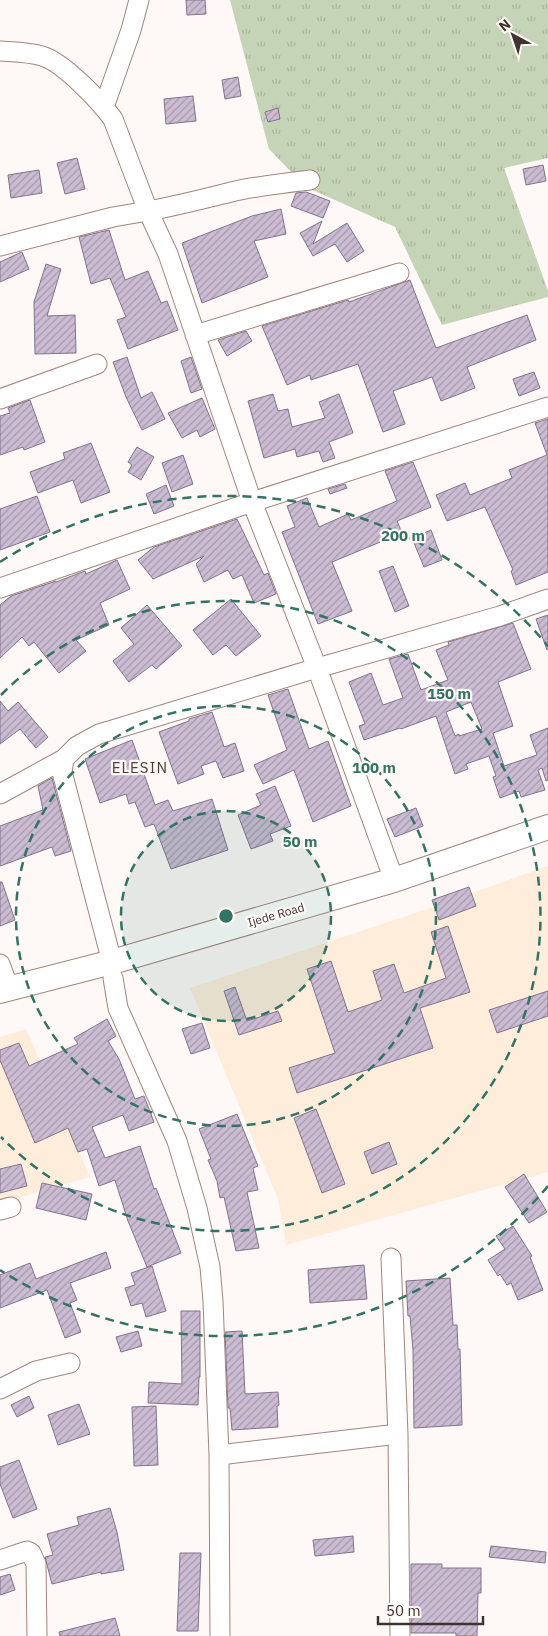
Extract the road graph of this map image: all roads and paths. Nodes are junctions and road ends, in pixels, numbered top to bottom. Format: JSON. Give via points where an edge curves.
{"nodes":[{"id":1,"x":139,"y":0,"type":"edge"},
{"id":2,"x":0,"y":51,"type":"edge"},
{"id":3,"x":104,"y":106,"type":"junction"},
{"id":4,"x":310,"y":180,"type":"dead end"},
{"id":5,"x":148,"y":211,"type":"junction"},
{"id":6,"x":0,"y":246,"type":"edge"},
{"id":7,"x":399,"y":273,"type":"dead end"},
{"id":8,"x":195,"y":335,"type":"junction"},
{"id":9,"x":97,"y":364,"type":"dead end"},
{"id":10,"x":0,"y":398,"type":"edge"},
{"id":11,"x":548,"y":407,"type":"edge"},
{"id":12,"x":252,"y":502,"type":"junction"},
{"id":13,"x":0,"y":588,"type":"edge"},
{"id":14,"x":548,"y":599,"type":"edge"},
{"id":15,"x":317,"y":668,"type":"junction"},
{"id":16,"x":64,"y":759,"type":"junction"},
{"id":17,"x":0,"y":794,"type":"edge"},
{"id":18,"x":548,"y":827,"type":"edge"},
{"id":19,"x":548,"y":844,"type":"edge"},
{"id":20,"x":505,"y":852,"type":"junction"},
{"id":21,"x":394,"y":880,"type":"junction"},
{"id":22,"x":0,"y":964,"type":"edge"},
{"id":23,"x":113,"y":970,"type":"junction"},
{"id":24,"x":3,"y":996,"type":"edge"},
{"id":25,"x":391,"y":1258,"type":"dead end"},
{"id":26,"x":70,"y":1363,"type":"dead end"},
{"id":27,"x":0,"y":1389,"type":"edge"},
{"id":28,"x":398,"y":1434,"type":"junction"},
{"id":29,"x":219,"y":1455,"type":"junction"},
{"id":30,"x":0,"y":1560,"type":"edge"},
{"id":31,"x":37,"y":1636,"type":"edge"},
{"id":32,"x":220,"y":1636,"type":"edge"},
{"id":33,"x":400,"y":1636,"type":"edge"}],
"edges":[{"from":1,"to":3,"type":"street"},
{"from":2,"to":3,"type":"street","via":[[44,56],[62,67]]},
{"from":3,"to":5,"type":"street","via":[[113,119]]},
{"from":4,"to":5,"type":"street","via":[[231,192]]},
{"from":5,"to":6,"type":"street"},
{"from":5,"to":8,"type":"street","via":[[168,254]]},
{"from":7,"to":8,"type":"street"},
{"from":8,"to":12,"type":"street"},
{"from":9,"to":10,"type":"street"},
{"from":11,"to":12,"type":"street"},
{"from":12,"to":13,"type":"street"},
{"from":12,"to":15,"type":"street"},
{"from":14,"to":15,"type":"street"},
{"from":15,"to":16,"type":"street","via":[[99,734],[76,746]]},
{"from":15,"to":21,"type":"street"},
{"from":16,"to":17,"type":"street"},
{"from":16,"to":23,"type":"street","via":[[62,772]]},
{"from":18,"to":20,"type":"main road","name":"Ijede Road"},
{"from":19,"to":20,"type":"main road","name":"Ijede Road"},
{"from":20,"to":21,"type":"main road","name":"Ijede Road"},
{"from":20,"to":23,"type":"main road","name":"Ijede Road","via":[[404,894]]},
{"from":21,"to":23,"type":"main road","name":"Ijede Road"},
{"from":22,"to":24,"type":"street"},
{"from":23,"to":24,"type":"main road","name":"Ijede Road"},
{"from":23,"to":29,"type":"street","via":[[118,1008],[177,1141],[199,1216],[210,1267],[213,1301]]},
{"from":25,"to":28,"type":"street"},
{"from":26,"to":27,"type":"street","via":[[36,1371]]},
{"from":28,"to":29,"type":"street"},
{"from":28,"to":33,"type":"street"},
{"from":29,"to":32,"type":"street"},
{"from":30,"to":31,"type":"street","via":[[27,1551],[36,1564]]}]}
